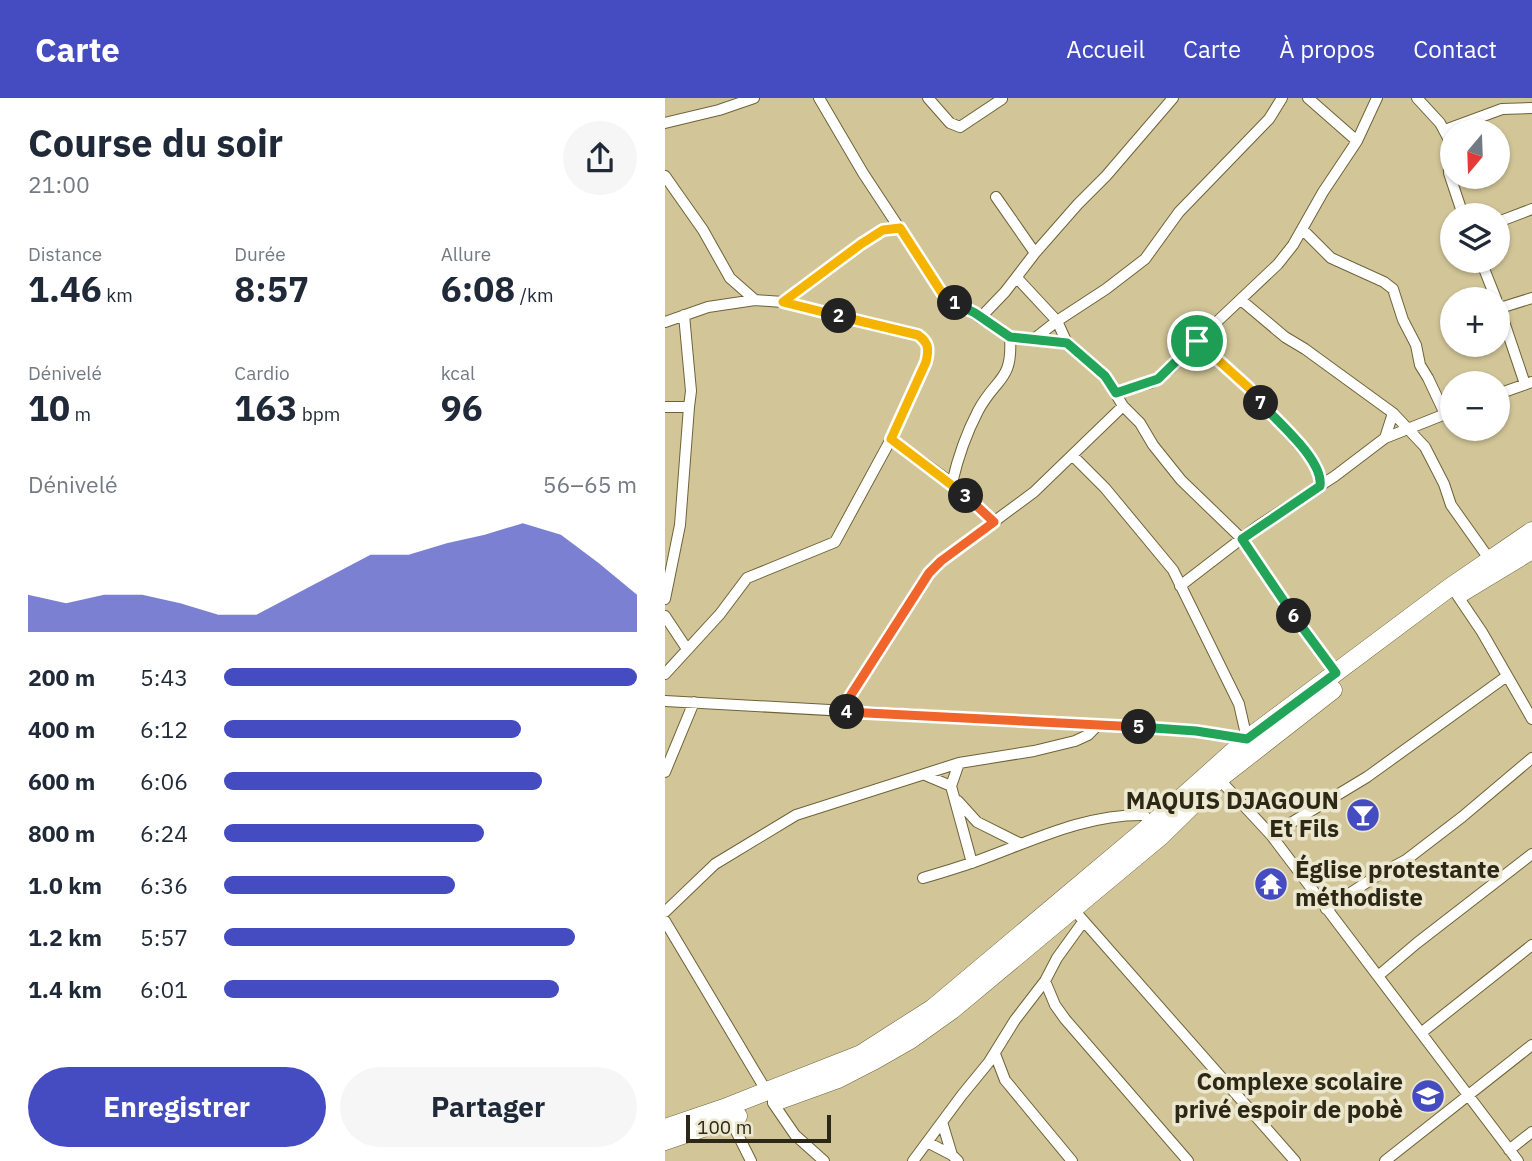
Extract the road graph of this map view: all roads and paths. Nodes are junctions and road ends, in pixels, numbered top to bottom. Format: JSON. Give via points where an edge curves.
{"nodes":[{"id":1,"x":754,"y":98,"type":"edge"},
{"id":2,"x":819,"y":98,"type":"edge"},
{"id":3,"x":928,"y":98,"type":"edge"},
{"id":4,"x":1173,"y":98,"type":"edge"},
{"id":5,"x":1282,"y":98,"type":"edge"},
{"id":6,"x":1308,"y":98,"type":"edge"},
{"id":7,"x":1377,"y":98,"type":"edge"},
{"id":8,"x":1417,"y":98,"type":"edge"},
{"id":9,"x":1002,"y":99,"type":"edge"},
{"id":10,"x":1532,"y":108,"type":"edge"},
{"id":11,"x":1475,"y":119,"type":"edge"},
{"id":12,"x":665,"y":123,"type":"edge"},
{"id":13,"x":1440,"y":124,"type":"edge"},
{"id":14,"x":1357,"y":141,"type":"junction"},
{"id":15,"x":665,"y":176,"type":"edge"},
{"id":16,"x":996,"y":197,"type":"dead end"},
{"id":17,"x":1532,"y":209,"type":"edge"},
{"id":18,"x":1510,"y":217,"type":"edge"},
{"id":19,"x":900,"y":228,"type":"junction"},
{"id":20,"x":1302,"y":229,"type":"junction"},
{"id":21,"x":1035,"y":253,"type":"junction"},
{"id":22,"x":1017,"y":278,"type":"junction"},
{"id":23,"x":1532,"y":298,"type":"edge"},
{"id":24,"x":755,"y":300,"type":"junction"},
{"id":25,"x":1241,"y":300,"type":"junction"},
{"id":26,"x":783,"y":302,"type":"junction"},
{"id":27,"x":1510,"y":302,"type":"edge"},
{"id":28,"x":684,"y":315,"type":"junction"},
{"id":29,"x":980,"y":318,"type":"junction"},
{"id":30,"x":1057,"y":321,"type":"junction"},
{"id":31,"x":665,"y":322,"type":"edge"},
{"id":32,"x":1510,"y":336,"type":"edge"},
{"id":33,"x":1010,"y":337,"type":"junction"},
{"id":34,"x":1034,"y":339,"type":"junction"},
{"id":35,"x":1197,"y":341,"type":"junction"},
{"id":36,"x":1067,"y":343,"type":"junction"},
{"id":37,"x":1528,"y":383,"type":"edge"},
{"id":38,"x":1510,"y":390,"type":"edge"},
{"id":39,"x":1116,"y":393,"type":"junction"},
{"id":40,"x":1440,"y":397,"type":"edge"},
{"id":41,"x":1123,"y":406,"type":"junction"},
{"id":42,"x":665,"y":407,"type":"edge"},
{"id":43,"x":689,"y":407,"type":"junction"},
{"id":44,"x":1393,"y":413,"type":"junction"},
{"id":45,"x":1440,"y":416,"type":"edge"},
{"id":46,"x":1408,"y":428,"type":"junction"},
{"id":47,"x":1385,"y":438,"type":"junction"},
{"id":48,"x":891,"y":439,"type":"junction"},
{"id":49,"x":1073,"y":456,"type":"junction"},
{"id":50,"x":952,"y":483,"type":"junction"},
{"id":51,"x":1320,"y":486,"type":"junction"},
{"id":52,"x":994,"y":522,"type":"junction"},
{"id":53,"x":1532,"y":531,"type":"edge"},
{"id":54,"x":1242,"y":539,"type":"junction"},
{"id":55,"x":1532,"y":550,"type":"edge"},
{"id":56,"x":1490,"y":561,"type":"junction"},
{"id":57,"x":1180,"y":586,"type":"junction"},
{"id":58,"x":1457,"y":595,"type":"junction"},
{"id":59,"x":665,"y":599,"type":"edge"},
{"id":60,"x":665,"y":616,"type":"edge"},
{"id":61,"x":687,"y":649,"type":"junction"},
{"id":62,"x":1336,"y":673,"type":"junction"},
{"id":63,"x":665,"y":674,"type":"edge"},
{"id":64,"x":1507,"y":676,"type":"junction"},
{"id":65,"x":665,"y":701,"type":"edge"},
{"id":66,"x":694,"y":702,"type":"junction"},
{"id":67,"x":840,"y":712,"type":"junction"},
{"id":68,"x":1532,"y":719,"type":"edge"},
{"id":69,"x":1098,"y":725,"type":"junction"},
{"id":70,"x":1247,"y":739,"type":"junction"},
{"id":71,"x":1532,"y":758,"type":"edge"},
{"id":72,"x":959,"y":763,"type":"junction"},
{"id":73,"x":665,"y":772,"type":"edge"},
{"id":74,"x":925,"y":775,"type":"junction"},
{"id":75,"x":1219,"y":779,"type":"junction"},
{"id":76,"x":951,"y":786,"type":"junction"},
{"id":77,"x":956,"y":799,"type":"junction"},
{"id":78,"x":1153,"y":824,"type":"junction"},
{"id":79,"x":1271,"y":835,"type":"junction"},
{"id":80,"x":1021,"y":844,"type":"junction"},
{"id":81,"x":1532,"y":854,"type":"edge"},
{"id":82,"x":972,"y":863,"type":"junction"},
{"id":83,"x":923,"y":878,"type":"dead end"},
{"id":84,"x":1326,"y":909,"type":"junction"},
{"id":85,"x":665,"y":912,"type":"edge"},
{"id":86,"x":1079,"y":916,"type":"junction"},
{"id":87,"x":665,"y":921,"type":"edge"},
{"id":88,"x":1532,"y":946,"type":"edge"},
{"id":89,"x":1378,"y":976,"type":"junction"},
{"id":90,"x":1045,"y":981,"type":"junction"},
{"id":91,"x":1421,"y":1033,"type":"junction"},
{"id":92,"x":1532,"y":1045,"type":"edge"},
{"id":93,"x":995,"y":1054,"type":"junction"},
{"id":94,"x":982,"y":1072,"type":"junction"},
{"id":95,"x":1005,"y":1080,"type":"junction"},
{"id":96,"x":1466,"y":1096,"type":"junction"},
{"id":97,"x":770,"y":1097,"type":"junction"},
{"id":98,"x":730,"y":1119,"type":"junction"},
{"id":99,"x":942,"y":1122,"type":"junction"},
{"id":100,"x":665,"y":1128,"type":"edge"},
{"id":101,"x":1532,"y":1132,"type":"edge"},
{"id":102,"x":665,"y":1141,"type":"edge"},
{"id":103,"x":927,"y":1142,"type":"junction"},
{"id":104,"x":1509,"y":1150,"type":"junction"},
{"id":105,"x":955,"y":1158,"type":"edge"},
{"id":106,"x":751,"y":1161,"type":"edge"},
{"id":107,"x":824,"y":1161,"type":"edge"},
{"id":108,"x":913,"y":1161,"type":"edge"},
{"id":109,"x":1072,"y":1161,"type":"edge"},
{"id":110,"x":1188,"y":1161,"type":"edge"},
{"id":111,"x":1295,"y":1161,"type":"edge"},
{"id":112,"x":1385,"y":1161,"type":"edge"},
{"id":113,"x":1518,"y":1161,"type":"edge"}],
"edges":[{"from":1,"to":12,"type":"street"},
{"from":2,"to":19,"type":"street"},
{"from":3,"to":9,"type":"street","via":[[950,123],[960,127]]},
{"from":4,"to":21,"type":"street"},
{"from":5,"to":30,"type":"street","via":[[1269,119],[1179,212],[1145,259]]},
{"from":6,"to":14,"type":"street"},
{"from":7,"to":14,"type":"street"},
{"from":8,"to":13,"type":"street"},
{"from":10,"to":11,"type":"street","via":[[1502,109]]},
{"from":14,"to":20,"type":"street"},
{"from":15,"to":24,"type":"street","via":[[730,278]]},
{"from":16,"to":21,"type":"street"},
{"from":17,"to":18,"type":"street"},
{"from":19,"to":26,"type":"street","via":[[883,230]]},
{"from":19,"to":29,"type":"street","via":[[942,293]]},
{"from":20,"to":25,"type":"street","via":[[1278,264]]},
{"from":20,"to":40,"type":"street","via":[[1331,258],[1394,289],[1420,365]]},
{"from":21,"to":22,"type":"street"},
{"from":22,"to":29,"type":"street"},
{"from":22,"to":30,"type":"street"},
{"from":23,"to":27,"type":"street"},
{"from":24,"to":26,"type":"street"},
{"from":24,"to":28,"type":"street","via":[[708,306]]},
{"from":25,"to":35,"type":"street"},
{"from":25,"to":44,"type":"street"},
{"from":26,"to":48,"type":"street","via":[[918,335],[926,341],[926,362]]},
{"from":28,"to":31,"type":"street"},
{"from":28,"to":43,"type":"street"},
{"from":29,"to":33,"type":"street"},
{"from":30,"to":34,"type":"street"},
{"from":30,"to":36,"type":"street"},
{"from":32,"to":37,"type":"street"},
{"from":33,"to":34,"type":"street"},
{"from":33,"to":50,"type":"street","via":[[1011,362],[980,407],[960,449]]},
{"from":34,"to":36,"type":"street"},
{"from":35,"to":39,"type":"street","via":[[1158,379]]},
{"from":35,"to":51,"type":"street","via":[[1249,388],[1301,447],[1316,465]]},
{"from":36,"to":39,"type":"street","via":[[1105,376]]},
{"from":37,"to":38,"type":"street"},
{"from":39,"to":41,"type":"street"},
{"from":41,"to":49,"type":"street"},
{"from":41,"to":54,"type":"street","via":[[1181,480]]},
{"from":42,"to":43,"type":"street"},
{"from":43,"to":59,"type":"street","via":[[680,525]]},
{"from":44,"to":46,"type":"street"},
{"from":44,"to":47,"type":"street"},
{"from":45,"to":46,"type":"street"},
{"from":46,"to":47,"type":"street"},
{"from":46,"to":56,"type":"street","via":[[1425,447],[1451,505]]},
{"from":47,"to":51,"type":"street"},
{"from":48,"to":50,"type":"street"},
{"from":48,"to":61,"type":"street","via":[[835,542],[747,578]]},
{"from":49,"to":52,"type":"street"},
{"from":49,"to":57,"type":"street","via":[[1162,554]]},
{"from":50,"to":52,"type":"street"},
{"from":51,"to":54,"type":"street"},
{"from":52,"to":67,"type":"street","via":[[929,573]]},
{"from":53,"to":56,"type":"main road"},
{"from":54,"to":57,"type":"street"},
{"from":54,"to":62,"type":"street"},
{"from":55,"to":58,"type":"main road"},
{"from":56,"to":62,"type":"main road"},
{"from":57,"to":70,"type":"street","via":[[1239,704]]},
{"from":58,"to":64,"type":"street"},
{"from":58,"to":75,"type":"main road"},
{"from":60,"to":61,"type":"street"},
{"from":61,"to":63,"type":"street"},
{"from":62,"to":70,"type":"main road"},
{"from":64,"to":68,"type":"street"},
{"from":64,"to":79,"type":"street","via":[[1367,777]]},
{"from":65,"to":66,"type":"street"},
{"from":66,"to":67,"type":"street"},
{"from":66,"to":73,"type":"street"},
{"from":67,"to":69,"type":"street"},
{"from":69,"to":70,"type":"street"},
{"from":69,"to":72,"type":"street","via":[[1075,741]]},
{"from":70,"to":78,"type":"main road"},
{"from":71,"to":84,"type":"street","via":[[1406,860]]},
{"from":72,"to":74,"type":"street"},
{"from":72,"to":76,"type":"street"},
{"from":74,"to":76,"type":"street"},
{"from":74,"to":85,"type":"street","via":[[796,815],[715,864]]},
{"from":75,"to":79,"type":"street"},
{"from":75,"to":86,"type":"main road"},
{"from":76,"to":77,"type":"street"},
{"from":77,"to":80,"type":"street","via":[[977,822]]},
{"from":77,"to":82,"type":"street"},
{"from":78,"to":80,"type":"street","via":[[1144,815],[1090,820]]},
{"from":78,"to":97,"type":"main road","via":[[933,1008],[861,1055]]},
{"from":79,"to":84,"type":"street"},
{"from":80,"to":82,"type":"street"},
{"from":81,"to":89,"type":"street"},
{"from":82,"to":83,"type":"street"},
{"from":84,"to":89,"type":"street"},
{"from":86,"to":90,"type":"street"},
{"from":86,"to":97,"type":"main road","via":[[910,1040],[838,1079]]},
{"from":86,"to":111,"type":"street"},
{"from":87,"to":97,"type":"street"},
{"from":88,"to":91,"type":"street"},
{"from":89,"to":91,"type":"street"},
{"from":90,"to":93,"type":"street"},
{"from":90,"to":110,"type":"street","via":[[1065,1019]]},
{"from":91,"to":96,"type":"street"},
{"from":92,"to":96,"type":"street"},
{"from":93,"to":94,"type":"street"},
{"from":93,"to":95,"type":"street"},
{"from":94,"to":95,"type":"street"},
{"from":94,"to":99,"type":"street"},
{"from":95,"to":109,"type":"street"},
{"from":96,"to":104,"type":"street"},
{"from":96,"to":112,"type":"street"},
{"from":97,"to":98,"type":"main road"},
{"from":97,"to":100,"type":"main road"},
{"from":97,"to":107,"type":"street","via":[[795,1135]]},
{"from":98,"to":102,"type":"main road"},
{"from":98,"to":106,"type":"street"},
{"from":99,"to":103,"type":"street"},
{"from":99,"to":105,"type":"street"},
{"from":101,"to":104,"type":"street"},
{"from":103,"to":105,"type":"street"},
{"from":103,"to":108,"type":"street"},
{"from":104,"to":113,"type":"street"}]}
